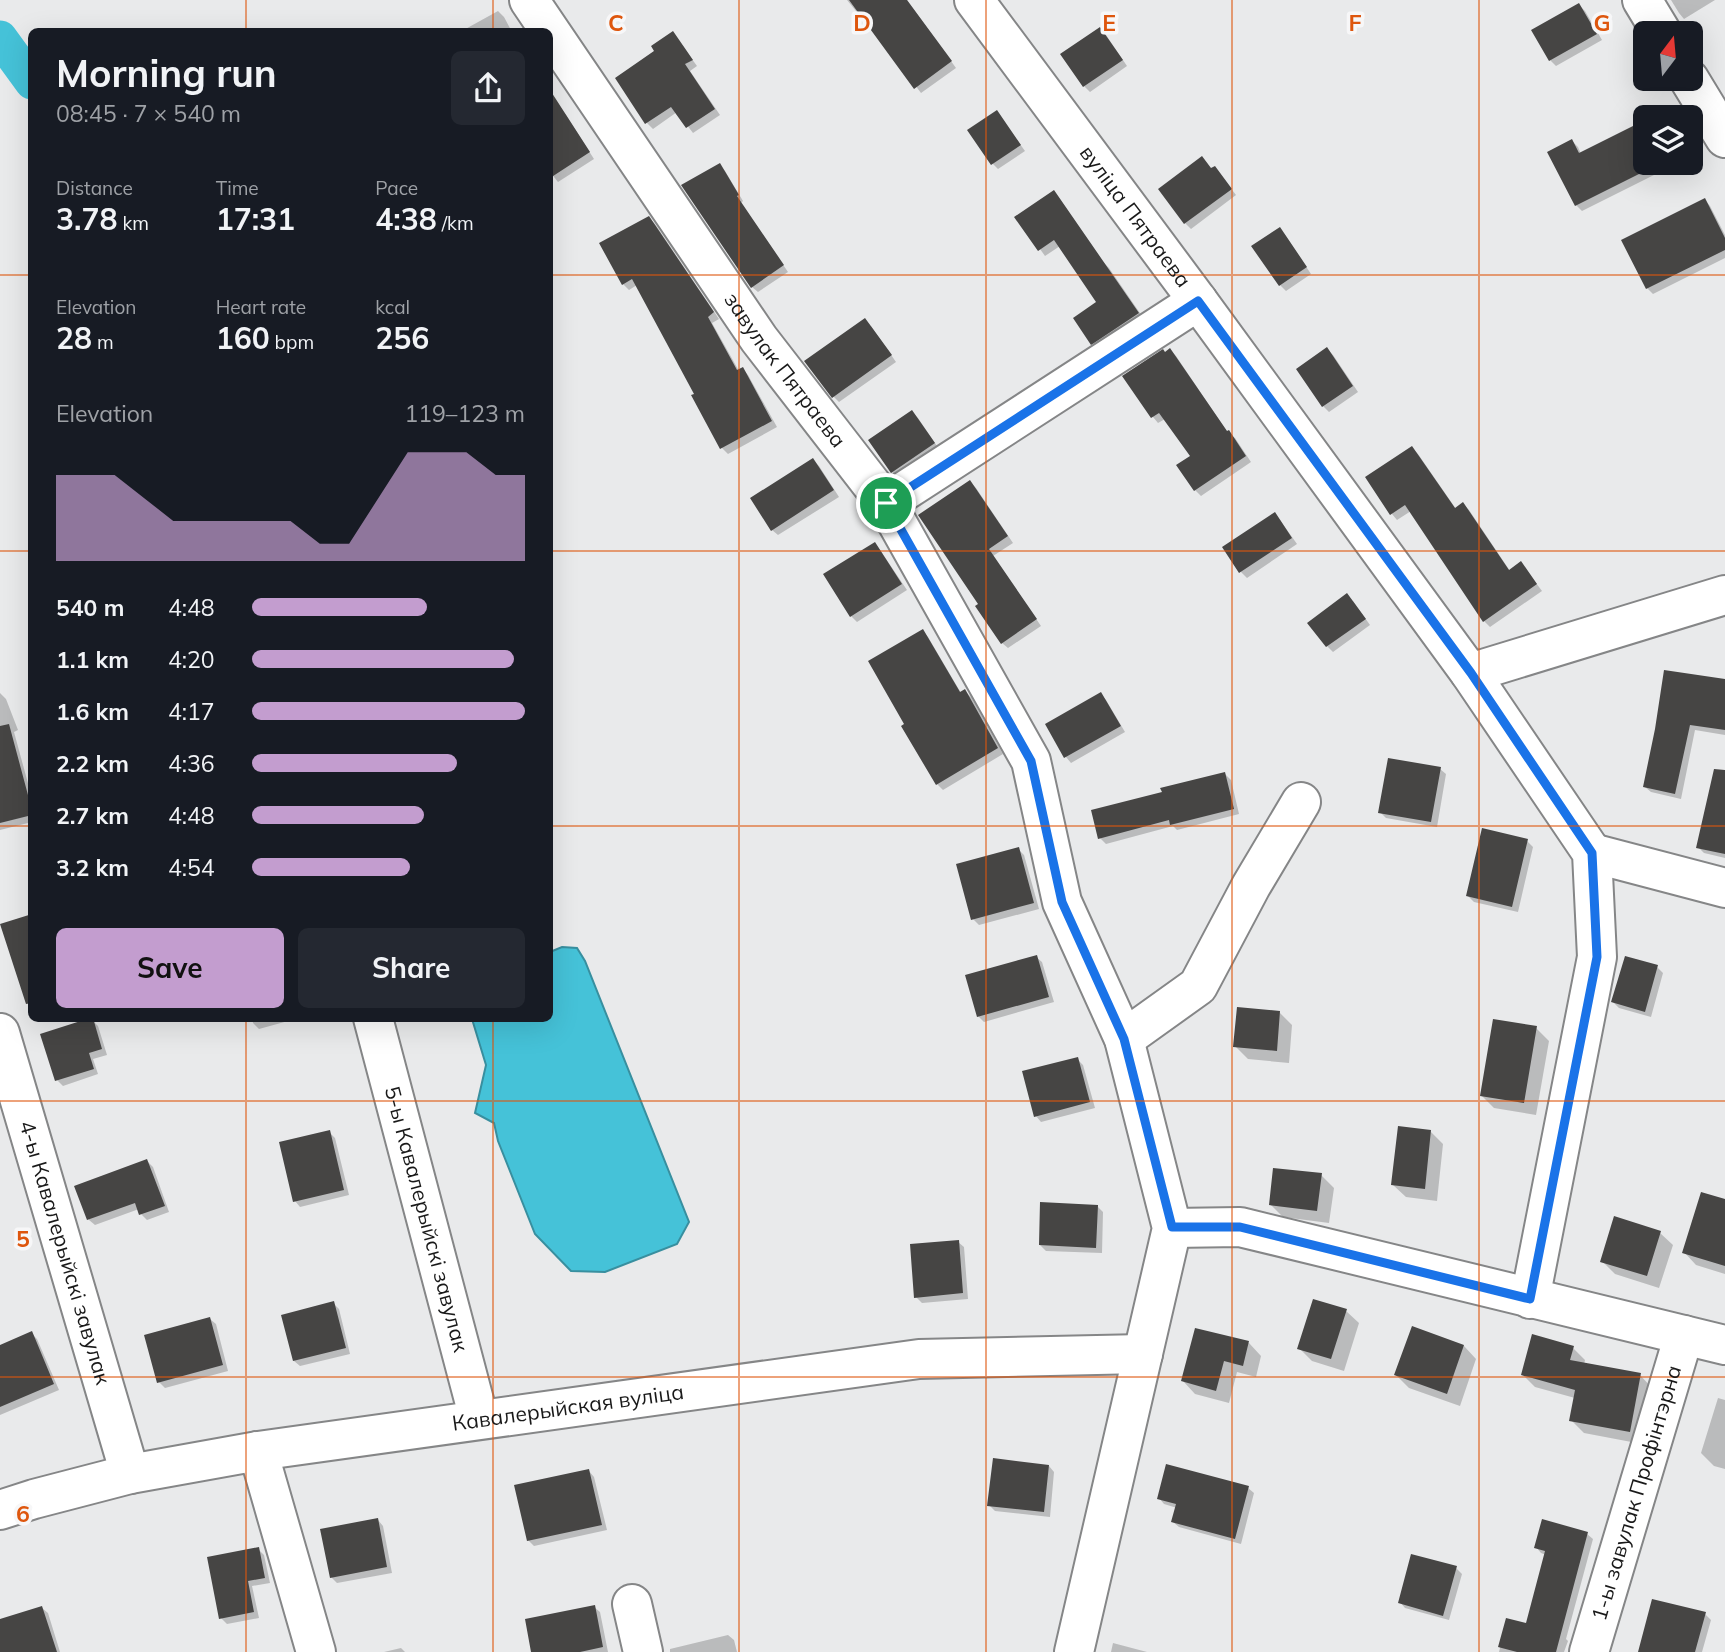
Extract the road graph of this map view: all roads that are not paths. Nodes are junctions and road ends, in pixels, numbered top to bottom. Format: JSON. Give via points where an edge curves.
{"nodes":[{"id":1,"x":529,"y":0,"type":"edge"},
{"id":2,"x":974,"y":0,"type":"edge"},
{"id":3,"x":1642,"y":0,"type":"edge"},
{"id":4,"x":1655,"y":21,"type":"edge"},
{"id":5,"x":548,"y":28,"type":"edge"},
{"id":6,"x":553,"y":35,"type":"edge"},
{"id":7,"x":1696,"y":91,"type":"edge"},
{"id":8,"x":1725,"y":138,"type":"edge"},
{"id":9,"x":1198,"y":301,"type":"junction"},
{"id":10,"x":886,"y":503,"type":"junction"},
{"id":11,"x":1725,"y":595,"type":"edge"},
{"id":12,"x":1471,"y":673,"type":"junction"},
{"id":13,"x":1301,"y":802,"type":"dead end"},
{"id":14,"x":1592,"y":853,"type":"junction"},
{"id":15,"x":1725,"y":888,"type":"edge"},
{"id":16,"x":374,"y":1022,"type":"edge"},
{"id":17,"x":0,"y":1033,"type":"edge"},
{"id":18,"x":1124,"y":1039,"type":"junction"},
{"id":19,"x":1172,"y":1227,"type":"junction"},
{"id":20,"x":1530,"y":1299,"type":"junction"},
{"id":21,"x":1684,"y":1335,"type":"junction"},
{"id":22,"x":1725,"y":1345,"type":"edge"},
{"id":23,"x":1143,"y":1354,"type":"junction"},
{"id":24,"x":479,"y":1419,"type":"junction"},
{"id":25,"x":258,"y":1451,"type":"junction"},
{"id":26,"x":130,"y":1474,"type":"junction"},
{"id":27,"x":0,"y":1510,"type":"edge"},
{"id":28,"x":632,"y":1604,"type":"dead end"},
{"id":29,"x":316,"y":1652,"type":"edge"},
{"id":30,"x":643,"y":1652,"type":"edge"},
{"id":31,"x":1074,"y":1652,"type":"edge"},
{"id":32,"x":1590,"y":1652,"type":"edge"}],
"edges":[{"from":1,"to":5,"type":"street","name":"завулак Пятраева"},
{"from":2,"to":9,"type":"street","name":"вуліца Пятраева"},
{"from":3,"to":4,"type":"street"},
{"from":6,"to":10,"type":"street","name":"завулак Пятраева","via":[[759,339]]},
{"from":7,"to":8,"type":"street"},
{"from":9,"to":10,"type":"street"},
{"from":9,"to":12,"type":"street","name":"вуліца Пятраева"},
{"from":10,"to":18,"type":"street","name":"завулак Пятраева","via":[[1031,761],[1062,902]]},
{"from":11,"to":12,"type":"street"},
{"from":12,"to":14,"type":"street","name":"вуліца Пятраева"},
{"from":13,"to":18,"type":"street","via":[[1198,986]]},
{"from":14,"to":15,"type":"street"},
{"from":14,"to":20,"type":"street","via":[[1597,957]]},
{"from":16,"to":24,"type":"street","name":"5-ы Кавалерыйскі завулак"},
{"from":17,"to":26,"type":"street","name":"4-ы Кавалерыйскі завулак"},
{"from":18,"to":19,"type":"street","name":"завулак Пятраева"},
{"from":19,"to":20,"type":"street","via":[[1240,1227]]},
{"from":19,"to":23,"type":"street"},
{"from":20,"to":21,"type":"street"},
{"from":21,"to":22,"type":"street"},
{"from":21,"to":32,"type":"street","name":"1-ы завулак Профінтэрна"},
{"from":23,"to":24,"type":"street","name":"Кавалерыйская вуліца","via":[[919,1359]]},
{"from":23,"to":31,"type":"street"},
{"from":24,"to":25,"type":"street","name":"Кавалерыйская вуліца"},
{"from":25,"to":26,"type":"street","name":"Кавалерыйская вуліца"},
{"from":25,"to":29,"type":"street"},
{"from":26,"to":27,"type":"street","name":"Кавалерыйская вуліца"},
{"from":28,"to":30,"type":"street"}]}
